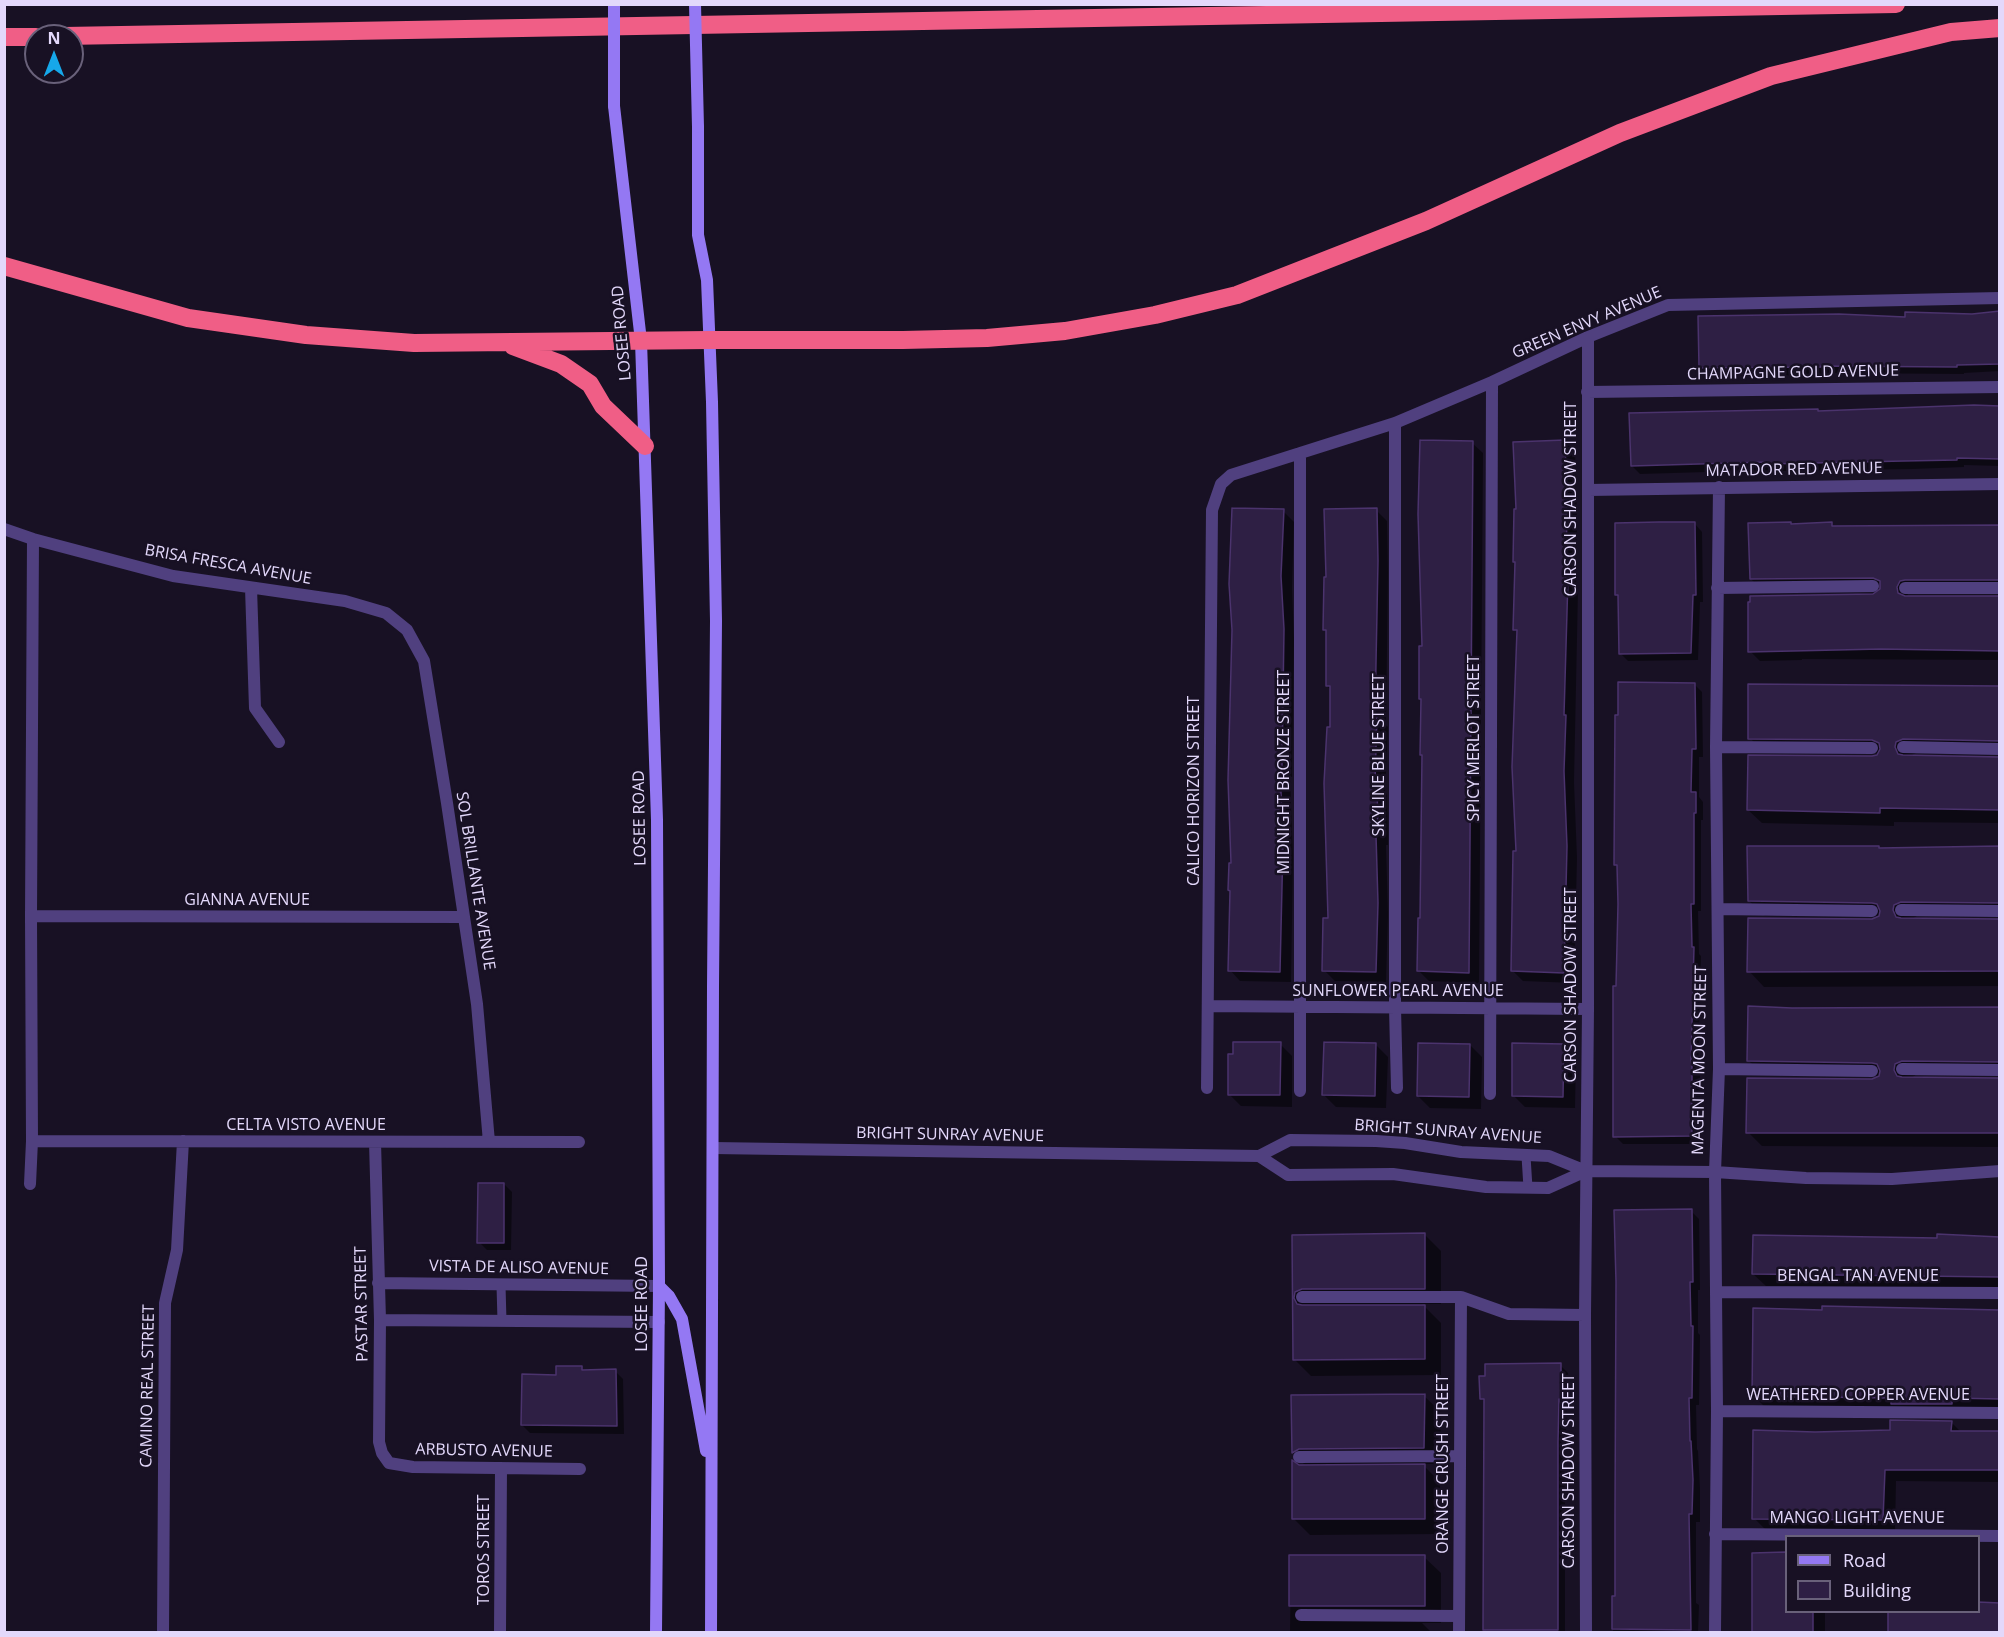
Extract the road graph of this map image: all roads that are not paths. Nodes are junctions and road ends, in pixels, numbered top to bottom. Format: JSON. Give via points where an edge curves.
{"nodes":[{"id":1,"x":614,"y":4,"type":"edge"},
{"id":2,"x":695,"y":4,"type":"edge"},
{"id":3,"x":1896,"y":4,"type":"edge"},
{"id":4,"x":2000,"y":28,"type":"edge"},
{"id":5,"x":24,"y":36,"type":"edge"},
{"id":6,"x":84,"y":36,"type":"edge"},
{"id":7,"x":4,"y":37,"type":"edge"},
{"id":8,"x":4,"y":266,"type":"edge"},
{"id":9,"x":2000,"y":298,"type":"edge"},
{"id":10,"x":1588,"y":338,"type":"junction"},
{"id":11,"x":709,"y":340,"type":"junction"},
{"id":12,"x":641,"y":341,"type":"junction"},
{"id":13,"x":503,"y":342,"type":"junction"},
{"id":14,"x":1492,"y":382,"type":"junction"},
{"id":15,"x":2000,"y":387,"type":"edge"},
{"id":16,"x":1587,"y":392,"type":"junction"},
{"id":17,"x":1395,"y":423,"type":"junction"},
{"id":18,"x":645,"y":446,"type":"junction"},
{"id":19,"x":1300,"y":453,"type":"junction"},
{"id":20,"x":2000,"y":484,"type":"edge"},
{"id":21,"x":1719,"y":488,"type":"junction"},
{"id":22,"x":1588,"y":490,"type":"junction"},
{"id":23,"x":1217,"y":495,"type":"joint"},
{"id":24,"x":4,"y":529,"type":"edge"},
{"id":25,"x":33,"y":539,"type":"junction"},
{"id":26,"x":1873,"y":586,"type":"dead end"},
{"id":27,"x":251,"y":588,"type":"junction"},
{"id":28,"x":1717,"y":588,"type":"junction"},
{"id":29,"x":1905,"y":588,"type":"dead end"},
{"id":30,"x":2000,"y":588,"type":"edge"},
{"id":31,"x":406,"y":630,"type":"joint"},
{"id":32,"x":279,"y":742,"type":"dead end"},
{"id":33,"x":1716,"y":747,"type":"junction"},
{"id":34,"x":1903,"y":747,"type":"dead end"},
{"id":35,"x":1872,"y":748,"type":"dead end"},
{"id":36,"x":2000,"y":748,"type":"edge"},
{"id":37,"x":1718,"y":909,"type":"junction"},
{"id":38,"x":1901,"y":910,"type":"dead end"},
{"id":39,"x":2000,"y":910,"type":"edge"},
{"id":40,"x":1872,"y":911,"type":"dead end"},
{"id":41,"x":30,"y":916,"type":"junction"},
{"id":42,"x":464,"y":917,"type":"junction"},
{"id":43,"x":1208,"y":1006,"type":"junction"},
{"id":44,"x":1301,"y":1007,"type":"junction"},
{"id":45,"x":1395,"y":1008,"type":"junction"},
{"id":46,"x":1490,"y":1008,"type":"junction"},
{"id":47,"x":1588,"y":1009,"type":"junction"},
{"id":48,"x":1719,"y":1069,"type":"junction"},
{"id":49,"x":1902,"y":1069,"type":"dead end"},
{"id":50,"x":2000,"y":1070,"type":"edge"},
{"id":51,"x":1872,"y":1071,"type":"dead end"},
{"id":52,"x":1207,"y":1088,"type":"dead end"},
{"id":53,"x":1397,"y":1088,"type":"dead end"},
{"id":54,"x":1300,"y":1090,"type":"dead end"},
{"id":55,"x":1490,"y":1094,"type":"dead end"},
{"id":56,"x":32,"y":1141,"type":"junction"},
{"id":57,"x":183,"y":1141,"type":"junction"},
{"id":58,"x":375,"y":1142,"type":"junction"},
{"id":59,"x":489,"y":1142,"type":"junction"},
{"id":60,"x":579,"y":1142,"type":"dead end"},
{"id":61,"x":713,"y":1148,"type":"junction"},
{"id":62,"x":1259,"y":1156,"type":"junction"},
{"id":63,"x":1526,"y":1156,"type":"junction"},
{"id":64,"x":1586,"y":1171,"type":"junction"},
{"id":65,"x":2000,"y":1171,"type":"edge"},
{"id":66,"x":1715,"y":1172,"type":"junction"},
{"id":67,"x":30,"y":1184,"type":"dead end"},
{"id":68,"x":1528,"y":1188,"type":"junction"},
{"id":69,"x":378,"y":1284,"type":"junction"},
{"id":70,"x":501,"y":1285,"type":"junction"},
{"id":71,"x":659,"y":1286,"type":"junction"},
{"id":72,"x":1716,"y":1292,"type":"junction"},
{"id":73,"x":2000,"y":1293,"type":"edge"},
{"id":74,"x":1302,"y":1297,"type":"dead end"},
{"id":75,"x":1461,"y":1297,"type":"junction"},
{"id":76,"x":1585,"y":1315,"type":"junction"},
{"id":77,"x":380,"y":1320,"type":"junction"},
{"id":78,"x":502,"y":1321,"type":"junction"},
{"id":79,"x":659,"y":1322,"type":"junction"},
{"id":80,"x":1717,"y":1411,"type":"junction"},
{"id":81,"x":2000,"y":1413,"type":"edge"},
{"id":82,"x":1299,"y":1456,"type":"dead end"},
{"id":83,"x":1459,"y":1456,"type":"junction"},
{"id":84,"x":389,"y":1463,"type":"joint"},
{"id":85,"x":501,"y":1468,"type":"junction"},
{"id":86,"x":580,"y":1469,"type":"dead end"},
{"id":87,"x":712,"y":1481,"type":"junction"},
{"id":88,"x":1715,"y":1534,"type":"junction"},
{"id":89,"x":1858,"y":1535,"type":"edge"},
{"id":90,"x":1980,"y":1536,"type":"edge"},
{"id":91,"x":2000,"y":1536,"type":"edge"},
{"id":92,"x":1301,"y":1615,"type":"dead end"},
{"id":93,"x":1459,"y":1617,"type":"junction"},
{"id":94,"x":163,"y":1632,"type":"edge"},
{"id":95,"x":500,"y":1632,"type":"edge"},
{"id":96,"x":656,"y":1632,"type":"edge"},
{"id":97,"x":711,"y":1632,"type":"edge"},
{"id":98,"x":1459,"y":1632,"type":"edge"},
{"id":99,"x":1586,"y":1632,"type":"edge"},
{"id":100,"x":1715,"y":1632,"type":"edge"}],
"edges":[{"from":1,"to":12,"type":"main road","name":"LOSEE ROAD","bridge":true,"via":[[614,106]]},
{"from":2,"to":11,"type":"main road","bridge":true,"via":[[698,235],[707,280]]},
{"from":3,"to":6,"type":"highway"},
{"from":4,"to":11,"type":"highway","via":[[1951,32],[1772,76],[1620,133],[1426,221],[1248,291],[1155,315],[1065,331],[987,338]]},
{"from":5,"to":7,"type":"highway"},
{"from":8,"to":13,"type":"highway","via":[[188,318],[306,335],[414,343]]},
{"from":9,"to":10,"type":"street","name":"GREEN ENVY AVENUE","via":[[1668,305]]},
{"from":10,"to":14,"type":"street","name":"GREEN ENVY AVENUE"},
{"from":10,"to":16,"type":"street","name":"CARSON SHADOW STREET"},
{"from":11,"to":12,"type":"highway"},
{"from":11,"to":61,"type":"main road","via":[[716,621]]},
{"from":12,"to":13,"type":"highway"},
{"from":12,"to":18,"type":"main road","name":"LOSEE ROAD"},
{"from":13,"to":18,"type":"highway","via":[[561,364],[590,384],[603,406]]},
{"from":14,"to":17,"type":"street","name":"GREEN ENVY AVENUE"},
{"from":14,"to":46,"type":"street","name":"SPICY MERLOT STREET"},
{"from":15,"to":16,"type":"street","name":"CHAMPAGNE GOLD AVENUE"},
{"from":16,"to":22,"type":"street","name":"CARSON SHADOW STREET"},
{"from":17,"to":19,"type":"street","name":"GREEN ENVY AVENUE"},
{"from":17,"to":45,"type":"street","name":"SKYLINE BLUE STREET"},
{"from":18,"to":71,"type":"main road","name":"LOSEE ROAD","via":[[657,820]]},
{"from":19,"to":23,"type":"street","name":"GREEN ENVY AVENUE","via":[[1231,475],[1221,484]]},
{"from":19,"to":44,"type":"street","name":"MIDNIGHT BRONZE STREET"},
{"from":20,"to":21,"type":"street","name":"MATADOR RED AVENUE"},
{"from":21,"to":22,"type":"street","name":"MATADOR RED AVENUE"},
{"from":21,"to":28,"type":"street","name":"MAGENTA MOON STREET"},
{"from":22,"to":47,"type":"street","name":"CARSON SHADOW STREET"},
{"from":23,"to":43,"type":"street","name":"CALICO HORIZON STREET","via":[[1212,510]]},
{"from":24,"to":25,"type":"street","name":"BRISA FRESCA AVENUE"},
{"from":25,"to":27,"type":"street","name":"BRISA FRESCA AVENUE","via":[[173,576]]},
{"from":25,"to":41,"type":"street"},
{"from":26,"to":28,"type":"street"},
{"from":27,"to":31,"type":"street","name":"BRISA FRESCA AVENUE","via":[[345,601],[386,613]]},
{"from":27,"to":32,"type":"street","via":[[255,708]]},
{"from":28,"to":33,"type":"street","name":"MAGENTA MOON STREET"},
{"from":29,"to":30,"type":"street"},
{"from":31,"to":42,"type":"street","name":"SOL BRILLANTE AVENUE","via":[[424,661]]},
{"from":33,"to":35,"type":"street"},
{"from":33,"to":37,"type":"street","name":"MAGENTA MOON STREET"},
{"from":34,"to":36,"type":"street"},
{"from":37,"to":40,"type":"street"},
{"from":37,"to":48,"type":"street","name":"MAGENTA MOON STREET"},
{"from":38,"to":39,"type":"street"},
{"from":41,"to":42,"type":"street","name":"GIANNA AVENUE"},
{"from":41,"to":56,"type":"street"},
{"from":42,"to":59,"type":"street","name":"SOL BRILLANTE AVENUE","via":[[477,1004]]},
{"from":43,"to":44,"type":"street","name":"SUNFLOWER PEARL AVENUE"},
{"from":43,"to":52,"type":"street","name":"CALICO HORIZON STREET"},
{"from":44,"to":45,"type":"street","name":"SUNFLOWER PEARL AVENUE"},
{"from":44,"to":54,"type":"street","name":"MIDNIGHT BRONZE STREET"},
{"from":45,"to":46,"type":"street","name":"SUNFLOWER PEARL AVENUE"},
{"from":45,"to":53,"type":"street","name":"SKYLINE BLUE STREET"},
{"from":46,"to":47,"type":"street","name":"SUNFLOWER PEARL AVENUE"},
{"from":46,"to":55,"type":"street","name":"SPICY MERLOT STREET"},
{"from":47,"to":64,"type":"street","name":"CARSON SHADOW STREET"},
{"from":48,"to":51,"type":"street"},
{"from":48,"to":66,"type":"street","name":"MAGENTA MOON STREET"},
{"from":49,"to":50,"type":"street"},
{"from":56,"to":57,"type":"street","name":"CELTA VISTO AVENUE"},
{"from":56,"to":67,"type":"street"},
{"from":57,"to":58,"type":"street","name":"CELTA VISTO AVENUE"},
{"from":57,"to":94,"type":"street","name":"CAMINO REAL STREET","via":[[177,1250],[165,1303]]},
{"from":58,"to":59,"type":"street","name":"CELTA VISTO AVENUE"},
{"from":58,"to":69,"type":"street","name":"PASTAR STREET"},
{"from":59,"to":60,"type":"street","name":"CELTA VISTO AVENUE"},
{"from":61,"to":62,"type":"street","name":"BRIGHT SUNRAY AVENUE"},
{"from":61,"to":87,"type":"main road"},
{"from":62,"to":63,"type":"street","name":"BRIGHT SUNRAY AVENUE","via":[[1290,1140],[1311,1140],[1376,1141]]},
{"from":62,"to":68,"type":"street","via":[[1288,1175],[1393,1174],[1462,1185]]},
{"from":63,"to":64,"type":"street","name":"BRIGHT SUNRAY AVENUE","via":[[1549,1156]]},
{"from":63,"to":68,"type":"lane"},
{"from":64,"to":66,"type":"street"},
{"from":64,"to":68,"type":"street","via":[[1548,1188]]},
{"from":64,"to":76,"type":"street","name":"CARSON SHADOW STREET"},
{"from":65,"to":66,"type":"street","via":[[1892,1179]]},
{"from":66,"to":72,"type":"street","name":"MAGENTA MOON STREET"},
{"from":69,"to":70,"type":"street","name":"VISTA DE ALISO AVENUE"},
{"from":69,"to":77,"type":"street","name":"PASTAR STREET"},
{"from":70,"to":71,"type":"street","name":"VISTA DE ALISO AVENUE"},
{"from":70,"to":78,"type":"lane"},
{"from":71,"to":79,"type":"main road","name":"LOSEE ROAD"},
{"from":71,"to":87,"type":"main road","via":[[682,1319]]},
{"from":72,"to":73,"type":"street","name":"BENGAL TAN AVENUE"},
{"from":72,"to":80,"type":"street","name":"MAGENTA MOON STREET"},
{"from":74,"to":75,"type":"street"},
{"from":75,"to":76,"type":"street","via":[[1509,1314]]},
{"from":75,"to":83,"type":"street","name":"ORANGE CRUSH STREET"},
{"from":76,"to":99,"type":"street","name":"CARSON SHADOW STREET"},
{"from":77,"to":78,"type":"street"},
{"from":77,"to":84,"type":"street","name":"PASTAR STREET","via":[[379,1442]]},
{"from":78,"to":79,"type":"street"},
{"from":79,"to":96,"type":"main road","name":"LOSEE ROAD"},
{"from":80,"to":81,"type":"street","name":"WEATHERED COPPER AVENUE"},
{"from":80,"to":88,"type":"street","name":"MAGENTA MOON STREET"},
{"from":82,"to":83,"type":"street"},
{"from":83,"to":93,"type":"street","name":"ORANGE CRUSH STREET"},
{"from":84,"to":85,"type":"street","name":"ARBUSTO AVENUE"},
{"from":85,"to":86,"type":"street","name":"ARBUSTO AVENUE"},
{"from":85,"to":95,"type":"street","name":"TOROS STREET"},
{"from":87,"to":97,"type":"main road"},
{"from":88,"to":89,"type":"street","name":"MANGO LIGHT AVENUE"},
{"from":88,"to":100,"type":"street","name":"MAGENTA MOON STREET"},
{"from":90,"to":91,"type":"street","name":"MANGO LIGHT AVENUE"},
{"from":92,"to":93,"type":"street"},
{"from":93,"to":98,"type":"street","name":"ORANGE CRUSH STREET"}]}
